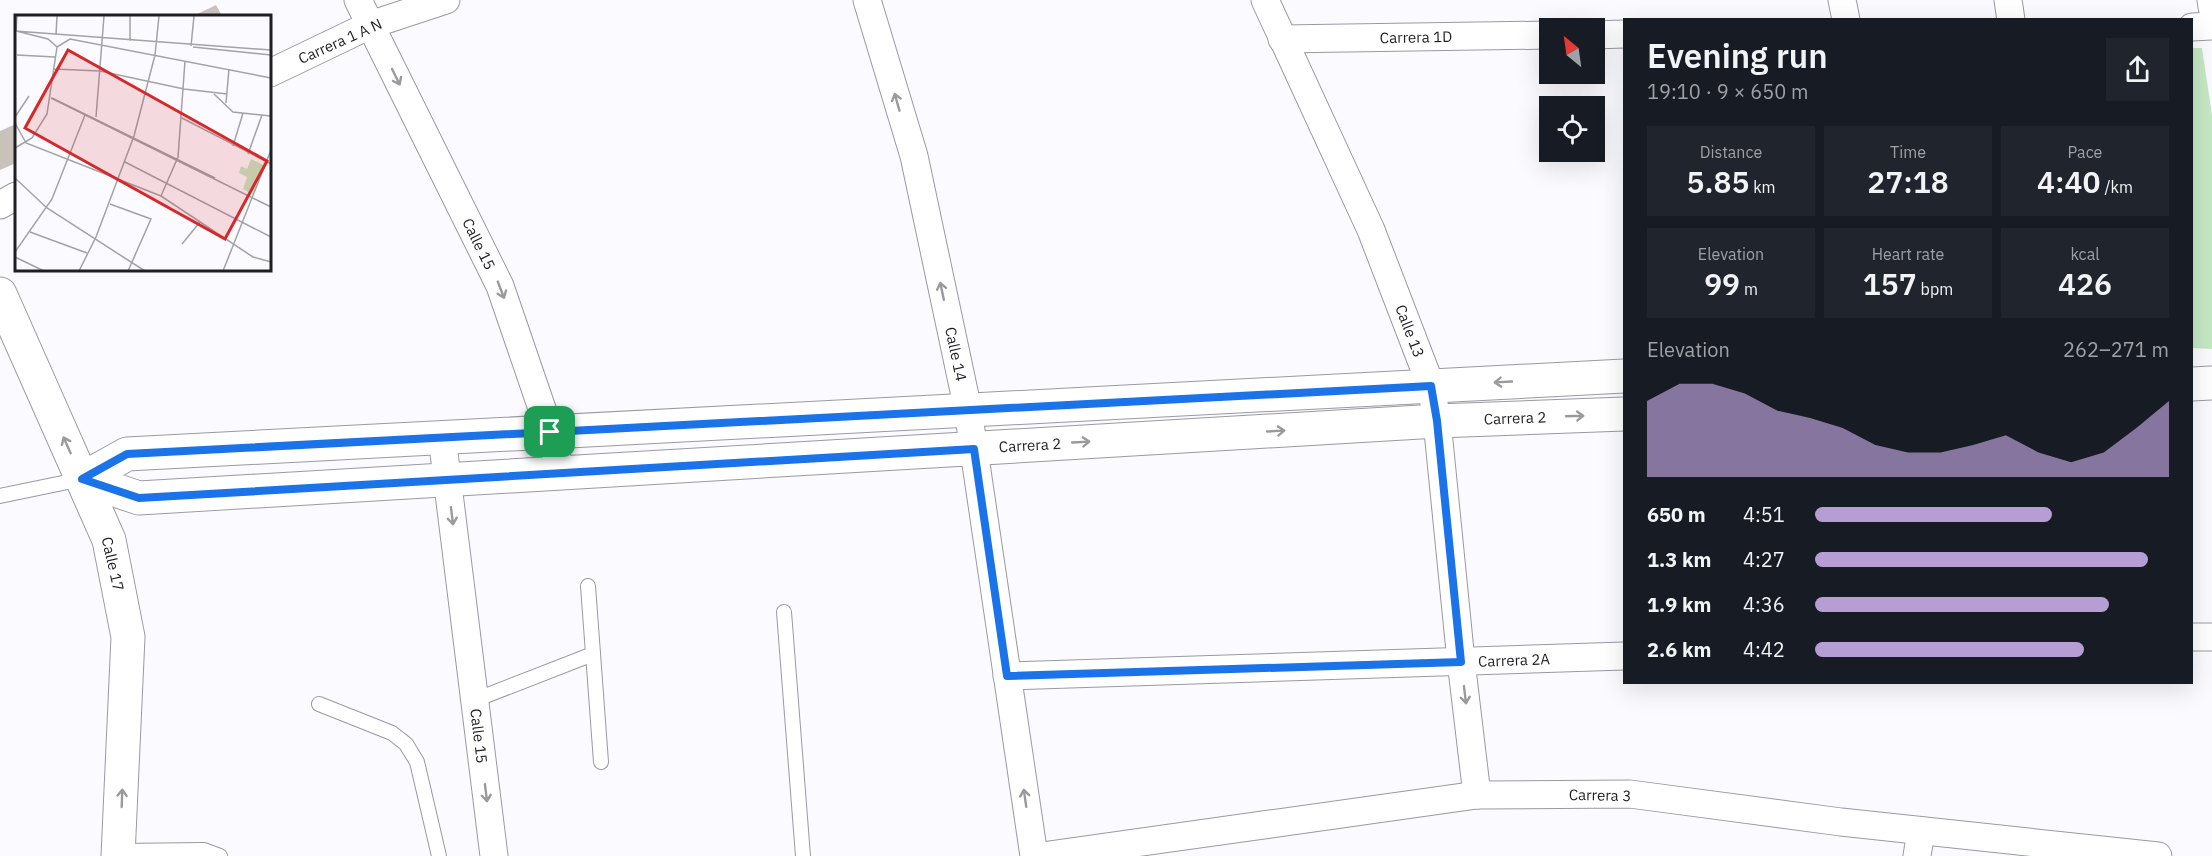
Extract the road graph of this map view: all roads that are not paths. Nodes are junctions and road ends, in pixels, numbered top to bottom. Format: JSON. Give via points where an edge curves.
{"nodes":[{"id":1,"x":358,"y":0,"type":"edge"},
{"id":2,"x":446,"y":0,"type":"edge"},
{"id":3,"x":867,"y":0,"type":"edge"},
{"id":4,"x":1265,"y":0,"type":"edge"},
{"id":5,"x":1842,"y":0,"type":"edge"},
{"id":6,"x":2008,"y":0,"type":"edge"},
{"id":7,"x":2211,"y":0,"type":"edge"},
{"id":8,"x":2212,"y":7,"type":"edge"},
{"id":9,"x":1846,"y":18,"type":"edge"},
{"id":10,"x":2011,"y":18,"type":"edge"},
{"id":11,"x":370,"y":25,"type":"junction"},
{"id":12,"x":2212,"y":26,"type":"edge"},
{"id":13,"x":2193,"y":27,"type":"edge"},
{"id":14,"x":1605,"y":34,"type":"edge"},
{"id":15,"x":1623,"y":34,"type":"edge"},
{"id":16,"x":1539,"y":35,"type":"edge"},
{"id":17,"x":1282,"y":39,"type":"junction"},
{"id":18,"x":272,"y":72,"type":"edge"},
{"id":19,"x":15,"y":196,"type":"edge"},
{"id":20,"x":0,"y":204,"type":"edge"},
{"id":21,"x":0,"y":294,"type":"edge"},
{"id":22,"x":1623,"y":376,"type":"edge"},
{"id":23,"x":2212,"y":383,"type":"edge"},
{"id":24,"x":2193,"y":384,"type":"edge"},
{"id":25,"x":1431,"y":386,"type":"junction"},
{"id":26,"x":968,"y":410,"type":"junction"},
{"id":27,"x":1623,"y":414,"type":"edge"},
{"id":28,"x":1437,"y":421,"type":"junction"},
{"id":29,"x":550,"y":432,"type":"junction"},
{"id":30,"x":442,"y":437,"type":"junction"},
{"id":31,"x":974,"y":449,"type":"junction"},
{"id":32,"x":561,"y":473,"type":"junction"},
{"id":33,"x":82,"y":479,"type":"junction"},
{"id":34,"x":447,"y":480,"type":"junction"},
{"id":35,"x":0,"y":496,"type":"edge"},
{"id":36,"x":588,"y":586,"type":"dead end"},
{"id":37,"x":784,"y":612,"type":"dead end"},
{"id":38,"x":2193,"y":637,"type":"edge"},
{"id":39,"x":2212,"y":637,"type":"edge"},
{"id":40,"x":593,"y":654,"type":"junction"},
{"id":41,"x":1623,"y":656,"type":"edge"},
{"id":42,"x":1461,"y":662,"type":"junction"},
{"id":43,"x":1007,"y":676,"type":"junction"},
{"id":44,"x":475,"y":700,"type":"junction"},
{"id":45,"x":319,"y":704,"type":"dead end"},
{"id":46,"x":601,"y":762,"type":"dead end"},
{"id":47,"x":1477,"y":795,"type":"junction"},
{"id":48,"x":1919,"y":844,"type":"edge"},
{"id":49,"x":119,"y":854,"type":"edge"},
{"id":50,"x":220,"y":856,"type":"edge"},
{"id":51,"x":439,"y":856,"type":"edge"},
{"id":52,"x":494,"y":856,"type":"edge"},
{"id":53,"x":803,"y":856,"type":"edge"},
{"id":54,"x":1034,"y":856,"type":"edge"},
{"id":55,"x":1042,"y":856,"type":"edge"},
{"id":56,"x":2158,"y":856,"type":"edge"}],
"edges":[{"from":1,"to":11,"type":"street","name":"Calle 15"},
{"from":2,"to":11,"type":"street","name":"Carrera 1 A N"},
{"from":26,"to":3,"type":"street","name":"Calle 14","one_way":true,"via":[[914,156]]},
{"from":4,"to":17,"type":"street","name":"Calle 13"},
{"from":5,"to":9,"type":"street"},
{"from":6,"to":10,"type":"street"},
{"from":7,"to":8,"type":"street"},
{"from":11,"to":18,"type":"street","name":"Carrera 1 A N"},
{"from":11,"to":29,"type":"street","name":"Calle 15","one_way":true,"via":[[500,286]]},
{"from":12,"to":13,"type":"street"},
{"from":14,"to":15,"type":"street"},
{"from":16,"to":17,"type":"street","name":"Carrera 1D"},
{"from":17,"to":25,"type":"street","name":"Calle 13","via":[[1371,230]]},
{"from":19,"to":20,"type":"street"},
{"from":33,"to":21,"type":"street","name":"Calle 17","one_way":true},
{"from":22,"to":25,"type":"street","one_way":true},
{"from":23,"to":24,"type":"street"},
{"from":25,"to":26,"type":"street"},
{"from":25,"to":28,"type":"street","name":"Calle 13"},
{"from":26,"to":29,"type":"street"},
{"from":26,"to":31,"type":"street","name":"Calle 14"},
{"from":28,"to":27,"type":"street","name":"Carrera 2","one_way":true},
{"from":31,"to":28,"type":"street","name":"Carrera 2","one_way":true},
{"from":28,"to":42,"type":"street","name":"Calle 13"},
{"from":29,"to":30,"type":"street"},
{"from":29,"to":32,"type":"street","name":"Calle 15"},
{"from":30,"to":33,"type":"street","via":[[127,454]]},
{"from":30,"to":34,"type":"street","name":"Calle 15"},
{"from":31,"to":32,"type":"street","name":"Carrera 2"},
{"from":31,"to":43,"type":"street","name":"Calle 14"},
{"from":32,"to":34,"type":"street","name":"Carrera 2"},
{"from":33,"to":34,"type":"street","name":"Carrera 2","via":[[139,498]]},
{"from":33,"to":35,"type":"lane"},
{"from":49,"to":33,"type":"street","name":"Calle 17","one_way":true,"via":[[128,637],[109,540]]},
{"from":34,"to":44,"type":"street","name":"Calle 15","one_way":true},
{"from":36,"to":40,"type":"lane"},
{"from":37,"to":53,"type":"lane"},
{"from":38,"to":39,"type":"street"},
{"from":40,"to":44,"type":"lane"},
{"from":40,"to":46,"type":"lane"},
{"from":41,"to":42,"type":"street","name":"Carrera 2A"},
{"from":42,"to":43,"type":"street","name":"Carrera 2A"},
{"from":42,"to":47,"type":"street","name":"Calle 13","one_way":true},
{"from":54,"to":43,"type":"street","name":"Calle 14","one_way":true},
{"from":44,"to":52,"type":"street","name":"Calle 15","one_way":true},
{"from":45,"to":51,"type":"lane","via":[[392,733],[406,744],[417,762]]},
{"from":47,"to":48,"type":"street","name":"Carrera 3","via":[[1630,794]]},
{"from":47,"to":55,"type":"street","name":"Carrera 3"},
{"from":48,"to":56,"type":"street","name":"Carrera 3"},
{"from":49,"to":50,"type":"lane","via":[[204,850]]}]}
